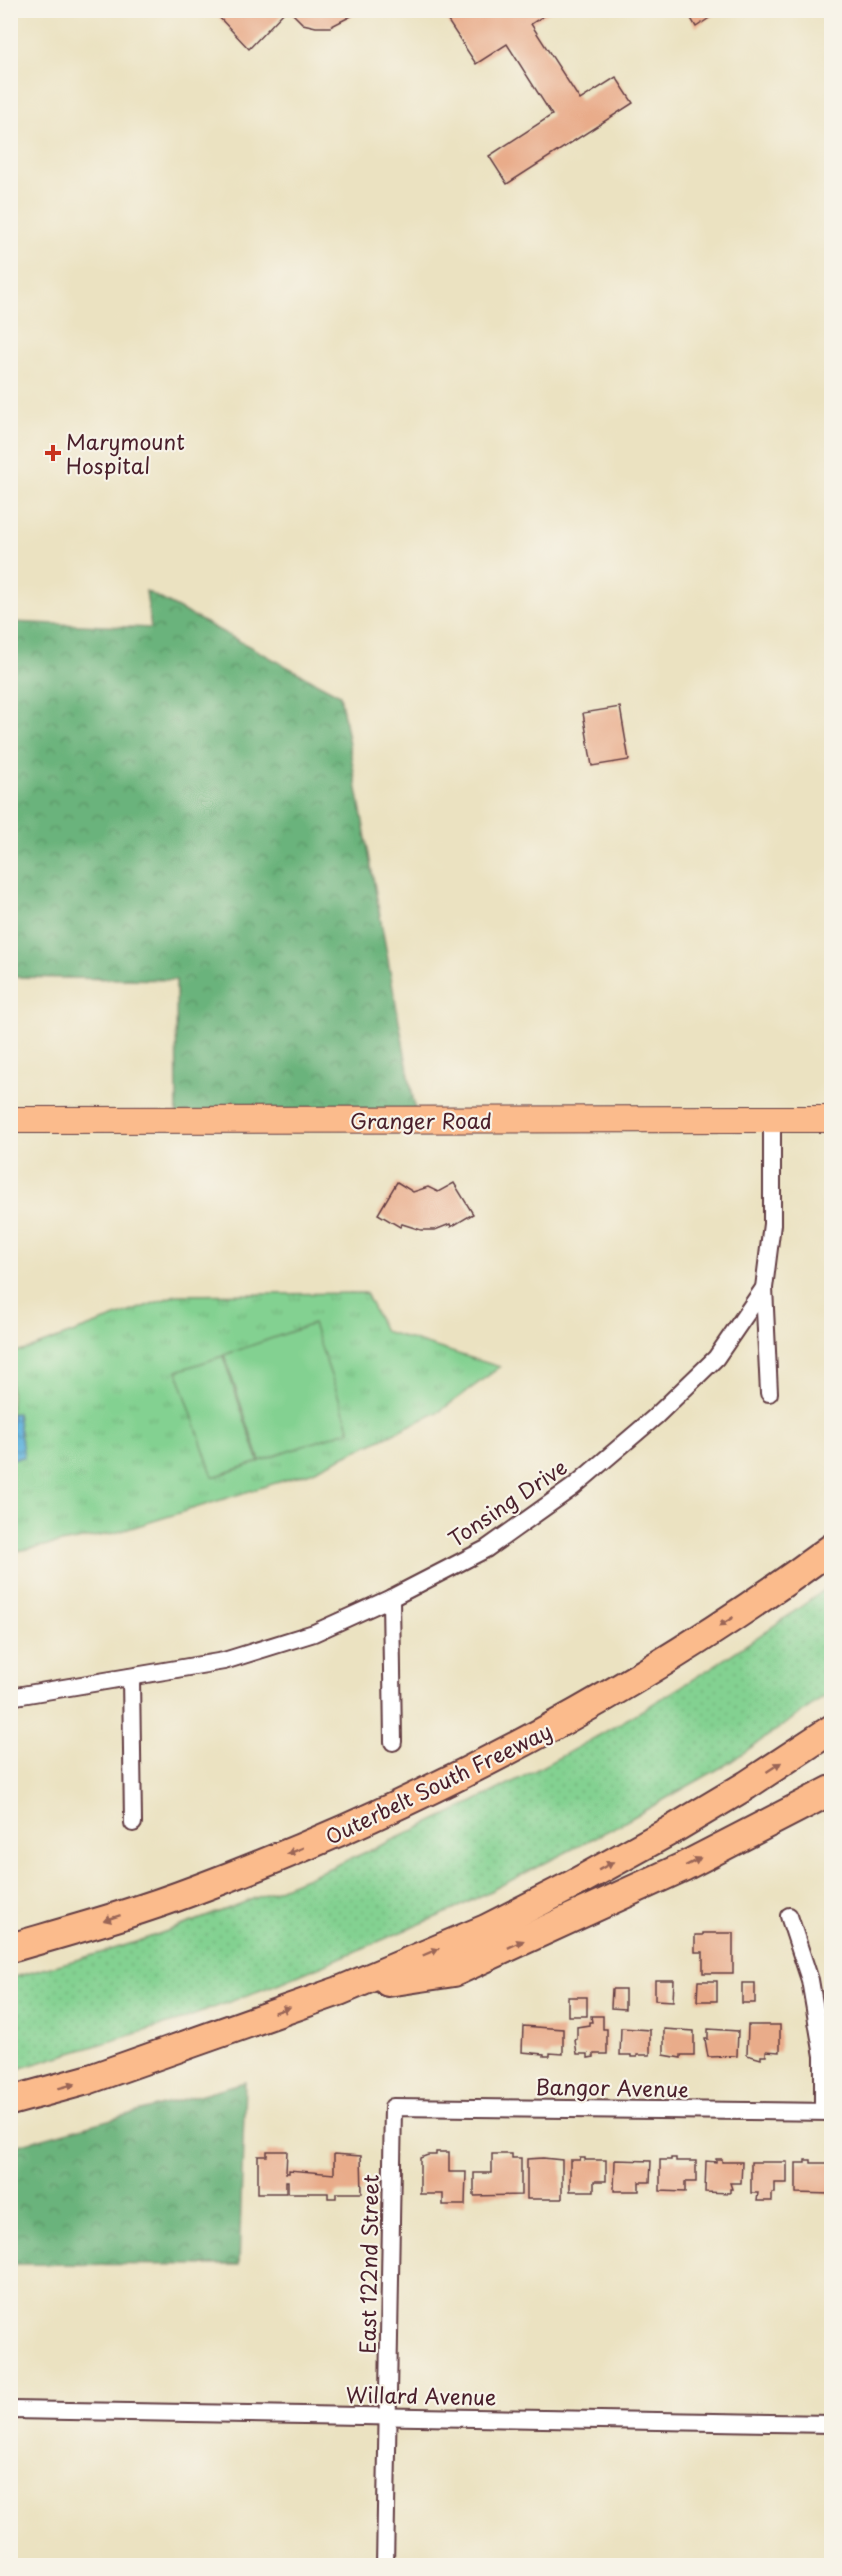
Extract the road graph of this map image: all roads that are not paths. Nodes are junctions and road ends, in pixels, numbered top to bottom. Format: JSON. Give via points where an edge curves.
{"nodes":[{"id":1,"x":831,"y":1119,"type":"edge"},
{"id":2,"x":10,"y":1120,"type":"edge"},
{"id":3,"x":772,"y":1120,"type":"junction"},
{"id":4,"x":764,"y":1288,"type":"junction"},
{"id":5,"x":769,"y":1392,"type":"dead end"},
{"id":6,"x":831,"y":1535,"type":"edge"},
{"id":7,"x":831,"y":1548,"type":"edge"},
{"id":8,"x":775,"y":1589,"type":"junction"},
{"id":9,"x":391,"y":1598,"type":"junction"},
{"id":10,"x":131,"y":1677,"type":"junction"},
{"id":11,"x":10,"y":1697,"type":"edge"},
{"id":12,"x":831,"y":1729,"type":"edge"},
{"id":13,"x":393,"y":1742,"type":"dead end"},
{"id":14,"x":831,"y":1790,"type":"edge"},
{"id":15,"x":133,"y":1823,"type":"dead end"},
{"id":16,"x":789,"y":1916,"type":"dead end"},
{"id":17,"x":10,"y":1948,"type":"edge"},
{"id":18,"x":339,"y":1990,"type":"junction"},
{"id":19,"x":10,"y":2101,"type":"edge"},
{"id":20,"x":393,"y":2107,"type":"joint"},
{"id":21,"x":827,"y":2111,"type":"edge"},
{"id":22,"x":10,"y":2410,"type":"edge"},
{"id":23,"x":388,"y":2417,"type":"junction"},
{"id":24,"x":831,"y":2424,"type":"edge"},
{"id":25,"x":385,"y":2565,"type":"edge"}],
"edges":[{"from":1,"to":3,"type":"main road","name":"Granger Road"},
{"from":2,"to":3,"type":"main road","name":"Granger Road"},
{"from":3,"to":4,"type":"street","name":"Tonsing Drive","via":[[772,1224]]},
{"from":4,"to":5,"type":"street"},
{"from":4,"to":9,"type":"street","name":"Tonsing Drive","via":[[716,1358],[573,1487],[486,1549]]},
{"from":6,"to":8,"type":"highway"},
{"from":7,"to":8,"type":"highway","name":"Outerbelt South Freeway"},
{"from":8,"to":17,"type":"highway","name":"Outerbelt South Freeway","one_way":true,"via":[[633,1681],[534,1738],[429,1791],[194,1891]]},
{"from":9,"to":10,"type":"street","name":"Tonsing Drive","via":[[315,1633],[247,1655]]},
{"from":9,"to":13,"type":"street"},
{"from":10,"to":11,"type":"street","name":"Tonsing Drive"},
{"from":10,"to":15,"type":"street"},
{"from":18,"to":12,"type":"highway","one_way":true,"via":[[486,1929],[572,1886],[747,1785]]},
{"from":18,"to":14,"type":"highway","one_way":true,"via":[[454,1972],[683,1867]]},
{"from":16,"to":21,"type":"street","via":[[810,1980],[823,2056]]},
{"from":19,"to":18,"type":"highway","one_way":true,"via":[[87,2080]]},
{"from":20,"to":21,"type":"street","name":"Bangor Avenue"},
{"from":20,"to":23,"type":"street","name":"East 122nd Street"},
{"from":22,"to":23,"type":"street","name":"Willard Avenue"},
{"from":23,"to":24,"type":"street","name":"Willard Avenue"},
{"from":23,"to":25,"type":"street","name":"East 122nd Street"}]}
